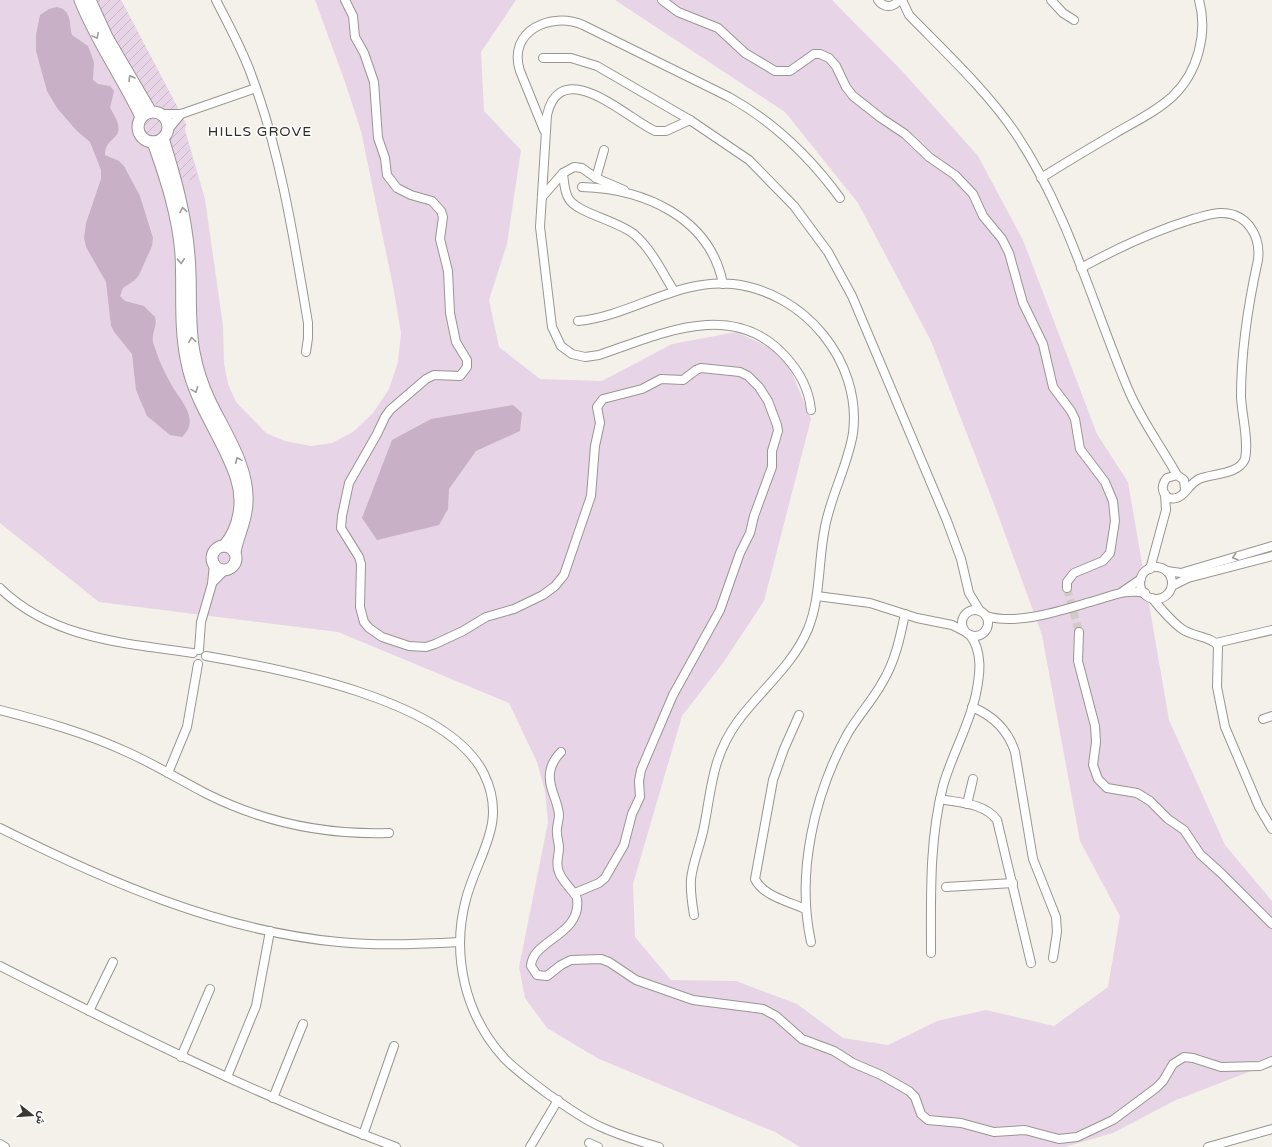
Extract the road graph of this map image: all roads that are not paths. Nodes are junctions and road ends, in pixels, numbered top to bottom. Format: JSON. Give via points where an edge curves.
{"nodes":[{"id":1,"x":80,"y":0,"type":"edge"},
{"id":2,"x":90,"y":0,"type":"edge"},
{"id":3,"x":216,"y":0,"type":"edge"},
{"id":4,"x":345,"y":0,"type":"edge"},
{"id":5,"x":662,"y":0,"type":"edge"},
{"id":6,"x":878,"y":0,"type":"edge"},
{"id":7,"x":900,"y":0,"type":"edge"},
{"id":8,"x":1051,"y":0,"type":"edge"},
{"id":9,"x":1199,"y":0,"type":"edge"},
{"id":10,"x":892,"y":6,"type":"junction"},
{"id":11,"x":910,"y":15,"type":"junction"},
{"id":12,"x":1074,"y":20,"type":"dead end"},
{"id":13,"x":543,"y":58,"type":"dead end"},
{"id":14,"x":256,"y":88,"type":"junction"},
{"id":15,"x":150,"y":114,"type":"junction"},
{"id":16,"x":181,"y":114,"type":"junction"},
{"id":17,"x":690,"y":120,"type":"junction"},
{"id":18,"x":545,"y":133,"type":"junction"},
{"id":19,"x":165,"y":134,"type":"junction"},
{"id":20,"x":152,"y":142,"type":"junction"},
{"id":21,"x":604,"y":150,"type":"dead end"},
{"id":22,"x":564,"y":172,"type":"junction"},
{"id":23,"x":596,"y":178,"type":"junction"},
{"id":24,"x":1041,"y":178,"type":"junction"},
{"id":25,"x":582,"y":188,"type":"dead end"},
{"id":26,"x":627,"y":193,"type":"junction"},
{"id":27,"x":542,"y":197,"type":"junction"},
{"id":28,"x":840,"y":198,"type":"dead end"},
{"id":29,"x":1081,"y":268,"type":"junction"},
{"id":30,"x":723,"y":284,"type":"junction"},
{"id":31,"x":674,"y":291,"type":"junction"},
{"id":32,"x":578,"y":321,"type":"dead end"},
{"id":33,"x":306,"y":352,"type":"dead end"},
{"id":34,"x":811,"y":410,"type":"dead end"},
{"id":35,"x":1165,"y":456,"type":"junction"},
{"id":36,"x":1180,"y":478,"type":"junction"},
{"id":37,"x":1200,"y":479,"type":"junction"},
{"id":38,"x":1165,"y":480,"type":"junction"},
{"id":39,"x":1185,"y":489,"type":"junction"},
{"id":40,"x":1165,"y":494,"type":"junction"},
{"id":41,"x":1178,"y":498,"type":"junction"},
{"id":42,"x":1165,"y":514,"type":"junction"},
{"id":43,"x":224,"y":546,"type":"junction"},
{"id":44,"x":1272,"y":546,"type":"edge"},
{"id":45,"x":1155,"y":550,"type":"junction"},
{"id":46,"x":234,"y":552,"type":"junction"},
{"id":47,"x":1272,"y":556,"type":"edge"},
{"id":48,"x":214,"y":564,"type":"junction"},
{"id":49,"x":1150,"y":569,"type":"junction"},
{"id":50,"x":226,"y":570,"type":"junction"},
{"id":51,"x":1164,"y":570,"type":"junction"},
{"id":52,"x":1141,"y":579,"type":"junction"},
{"id":53,"x":212,"y":584,"type":"junction"},
{"id":54,"x":1172,"y":586,"type":"junction"},
{"id":55,"x":0,"y":588,"type":"edge"},
{"id":56,"x":1067,"y":588,"type":"dead end"},
{"id":57,"x":1122,"y":592,"type":"junction"},
{"id":58,"x":969,"y":593,"type":"junction"},
{"id":59,"x":1145,"y":593,"type":"junction"},
{"id":60,"x":817,"y":596,"type":"junction"},
{"id":61,"x":1166,"y":596,"type":"junction"},
{"id":62,"x":1152,"y":598,"type":"junction"},
{"id":63,"x":905,"y":614,"type":"junction"},
{"id":64,"x":983,"y":614,"type":"junction"},
{"id":65,"x":965,"y":616,"type":"junction"},
{"id":66,"x":1169,"y":617,"type":"junction"},
{"id":67,"x":1006,"y":620,"type":"junction"},
{"id":68,"x":949,"y":624,"type":"junction"},
{"id":69,"x":987,"y":628,"type":"junction"},
{"id":70,"x":1272,"y":630,"type":"edge"},
{"id":71,"x":1079,"y":632,"type":"tunnel mouth"},
{"id":72,"x":967,"y":633,"type":"junction"},
{"id":73,"x":981,"y":635,"type":"junction"},
{"id":74,"x":1216,"y":643,"type":"junction"},
{"id":75,"x":196,"y":652,"type":"junction"},
{"id":76,"x":206,"y":656,"type":"junction"},
{"id":77,"x":979,"y":656,"type":"junction"},
{"id":78,"x":198,"y":664,"type":"junction"},
{"id":79,"x":972,"y":707,"type":"junction"},
{"id":80,"x":0,"y":710,"type":"edge"},
{"id":81,"x":799,"y":715,"type":"dead end"},
{"id":82,"x":1272,"y":716,"type":"edge"},
{"id":83,"x":1264,"y":719,"type":"dead end"},
{"id":84,"x":561,"y":752,"type":"dead end"},
{"id":85,"x":168,"y":773,"type":"junction"},
{"id":86,"x":973,"y":779,"type":"dead end"},
{"id":87,"x":940,"y":799,"type":"junction"},
{"id":88,"x":967,"y":804,"type":"junction"},
{"id":89,"x":0,"y":828,"type":"edge"},
{"id":90,"x":1272,"y":829,"type":"edge"},
{"id":91,"x":389,"y":833,"type":"dead end"},
{"id":92,"x":1013,"y":883,"type":"junction"},
{"id":93,"x":946,"y":887,"type":"dead end"},
{"id":94,"x":575,"y":893,"type":"junction"},
{"id":95,"x":806,"y":910,"type":"junction"},
{"id":96,"x":694,"y":915,"type":"dead end"},
{"id":97,"x":1272,"y":924,"type":"edge"},
{"id":98,"x":270,"y":931,"type":"junction"},
{"id":99,"x":460,"y":942,"type":"junction"},
{"id":100,"x":812,"y":942,"type":"dead end"},
{"id":101,"x":931,"y":953,"type":"dead end"},
{"id":102,"x":1053,"y":958,"type":"dead end"},
{"id":103,"x":113,"y":962,"type":"dead end"},
{"id":104,"x":1031,"y":963,"type":"dead end"},
{"id":105,"x":0,"y":966,"type":"edge"},
{"id":106,"x":210,"y":989,"type":"dead end"},
{"id":107,"x":89,"y":1011,"type":"junction"},
{"id":108,"x":303,"y":1024,"type":"dead end"},
{"id":109,"x":394,"y":1046,"type":"dead end"},
{"id":110,"x":181,"y":1057,"type":"junction"},
{"id":111,"x":1272,"y":1062,"type":"edge"},
{"id":112,"x":227,"y":1077,"type":"junction"},
{"id":113,"x":273,"y":1098,"type":"junction"},
{"id":114,"x":558,"y":1100,"type":"junction"},
{"id":115,"x":1272,"y":1129,"type":"edge"},
{"id":116,"x":363,"y":1135,"type":"junction"},
{"id":117,"x":0,"y":1144,"type":"edge"},
{"id":118,"x":5,"y":1147,"type":"edge"},
{"id":119,"x":396,"y":1147,"type":"edge"},
{"id":120,"x":530,"y":1147,"type":"edge"},
{"id":121,"x":659,"y":1147,"type":"edge"},
{"id":122,"x":1208,"y":1147,"type":"edge"}],
"edges":[{"from":1,"to":15,"type":"street","one_way":true,"via":[[99,41],[128,90]]},
{"from":15,"to":2,"type":"street","one_way":true,"via":[[107,37]]},
{"from":3,"to":14,"type":"street"},
{"from":4,"to":94,"type":"street","via":[[353,16],[355,37],[364,53],[374,82],[378,138],[387,175],[397,188],[432,201],[441,211],[443,217],[440,239],[448,271],[450,313],[456,342],[467,360],[467,366],[460,376],[434,375],[390,410],[349,483],[341,524],[361,564],[361,615],[369,628],[409,646],[426,647],[463,631],[486,617],[514,609],[555,586],[564,575],[591,496],[595,446],[600,423],[597,407],[603,399],[642,389],[661,379],[683,380],[701,368],[733,370],[748,376],[759,387],[768,401],[777,425],[772,467],[750,533],[740,553],[716,620],[682,678],[657,731],[640,774],[640,797],[632,814],[624,845],[605,878]]},
{"from":5,"to":56,"type":"street","via":[[682,13],[718,28],[745,53],[775,71],[790,71],[814,54],[825,55],[836,66],[853,96],[905,134],[929,157],[955,175],[973,194],[984,216],[1010,253],[1023,303],[1043,344],[1053,387],[1071,410],[1080,449],[1105,482],[1113,501],[1116,521],[1110,553],[1103,561],[1074,573],[1067,582]]},
{"from":6,"to":10,"type":"street","via":[[885,6]]},
{"from":7,"to":10,"type":"street"},
{"from":7,"to":11,"type":"street"},
{"from":8,"to":12,"type":"street"},
{"from":9,"to":24,"type":"street","via":[[1202,20],[1200,48],[1190,73],[1174,95],[1155,110]]},
{"from":10,"to":11,"type":"street"},
{"from":11,"to":24,"type":"street","via":[[1000,112],[1019,138]]},
{"from":13,"to":17,"type":"street","via":[[571,58],[597,66]]},
{"from":14,"to":16,"type":"street"},
{"from":14,"to":33,"type":"street","via":[[281,179],[300,275],[308,331]]},
{"from":15,"to":16,"type":"street"},
{"from":15,"to":19,"type":"street","via":[[167,122]]},
{"from":15,"to":20,"type":"street","via":[[137,126],[143,139]]},
{"from":16,"to":19,"type":"street"},
{"from":17,"to":18,"type":"street","via":[[666,131],[655,131],[598,95],[580,90],[567,91],[557,96],[550,104]]},
{"from":17,"to":58,"type":"street","via":[[736,150],[772,182],[806,221],[837,266],[947,521],[961,559]]},
{"from":18,"to":27,"type":"street"},
{"from":18,"to":28,"type":"street","via":[[520,71],[518,51],[524,37],[537,26],[557,20],[570,21],[730,97],[751,110],[809,158]]},
{"from":19,"to":20,"type":"street"},
{"from":46,"to":19,"type":"street","one_way":true,"via":[[247,510],[246,485],[242,469],[208,397],[196,363],[191,326],[190,264],[186,225]]},
{"from":20,"to":43,"type":"street","one_way":true,"via":[[167,184],[179,238],[182,268],[181,318],[187,366],[199,401],[234,471],[239,492],[237,525]]},
{"from":21,"to":23,"type":"street"},
{"from":22,"to":23,"type":"street","via":[[578,167]]},
{"from":22,"to":27,"type":"street"},
{"from":22,"to":31,"type":"street","via":[[565,190],[572,203],[580,209],[619,224],[635,235],[648,249]]},
{"from":23,"to":26,"type":"street"},
{"from":24,"to":29,"type":"street","via":[[1067,231]]},
{"from":25,"to":26,"type":"street"},
{"from":26,"to":30,"type":"street","via":[[660,205],[697,232],[713,253],[720,268]]},
{"from":27,"to":34,"type":"street","via":[[541,237],[552,327],[557,340],[566,350],[578,356],[592,357],[684,327],[711,324],[740,328],[770,342],[790,361],[806,388]]},
{"from":29,"to":35,"type":"street","via":[[1132,398]]},
{"from":29,"to":37,"type":"street","via":[[1112,251],[1157,232],[1215,213],[1229,213],[1241,219],[1256,236],[1258,260],[1246,318],[1242,358],[1241,399],[1245,459],[1242,465],[1235,469]]},
{"from":30,"to":31,"type":"street","via":[[698,285]]},
{"from":30,"to":60,"type":"street","via":[[745,286],[766,293],[805,315],[828,340],[847,379],[853,412],[852,435],[826,522]]},
{"from":31,"to":32,"type":"street","via":[[616,314]]},
{"from":35,"to":36,"type":"street"},
{"from":35,"to":38,"type":"street"},
{"from":36,"to":37,"type":"street"},
{"from":36,"to":38,"type":"street","via":[[1171,475]]},
{"from":36,"to":39,"type":"street"},
{"from":37,"to":39,"type":"street"},
{"from":38,"to":40,"type":"street","via":[[1162,488]]},
{"from":39,"to":41,"type":"street"},
{"from":40,"to":41,"type":"street","via":[[1171,498]]},
{"from":40,"to":42,"type":"street"},
{"from":41,"to":42,"type":"street"},
{"from":42,"to":45,"type":"street"},
{"from":43,"to":46,"type":"street"},
{"from":43,"to":48,"type":"street","via":[[214,552]]},
{"from":44,"to":51,"type":"street","one_way":true,"via":[[1185,572]]},
{"from":45,"to":49,"type":"street"},
{"from":45,"to":51,"type":"street"},
{"from":46,"to":50,"type":"street","via":[[234,564]]},
{"from":47,"to":54,"type":"street","via":[[1188,578]]},
{"from":48,"to":50,"type":"street"},
{"from":48,"to":53,"type":"street"},
{"from":49,"to":51,"type":"street"},
{"from":49,"to":52,"type":"street"},
{"from":50,"to":53,"type":"street"},
{"from":51,"to":54,"type":"street","via":[[1172,580]]},
{"from":52,"to":57,"type":"street"},
{"from":52,"to":59,"type":"street"},
{"from":53,"to":75,"type":"street","via":[[201,622]]},
{"from":54,"to":61,"type":"street"},
{"from":55,"to":75,"type":"street","via":[[32,612],[76,632],[110,642]]},
{"from":57,"to":59,"type":"street"},
{"from":57,"to":67,"type":"street","via":[[1047,613]]},
{"from":58,"to":64,"type":"street"},
{"from":58,"to":65,"type":"street"},
{"from":59,"to":62,"type":"street"},
{"from":60,"to":63,"type":"street","via":[[870,603]]},
{"from":60,"to":96,"type":"street","via":[[811,621],[789,662],[741,718],[728,736],[718,757],[691,878]]},
{"from":61,"to":62,"type":"street"},
{"from":61,"to":66,"type":"street"},
{"from":62,"to":66,"type":"street"},
{"from":63,"to":68,"type":"street"},
{"from":63,"to":95,"type":"street","via":[[899,644],[891,666],[882,684],[848,734],[824,792],[807,860]]},
{"from":64,"to":65,"type":"street","via":[[973,611]]},
{"from":64,"to":67,"type":"street"},
{"from":64,"to":69,"type":"street"},
{"from":65,"to":68,"type":"street"},
{"from":65,"to":72,"type":"street","via":[[962,624]]},
{"from":66,"to":74,"type":"street","via":[[1189,633]]},
{"from":67,"to":69,"type":"street"},
{"from":68,"to":72,"type":"street"},
{"from":69,"to":73,"type":"street"},
{"from":70,"to":74,"type":"street"},
{"from":71,"to":97,"type":"street","via":[[1078,661],[1095,726],[1093,765],[1098,780],[1107,788],[1137,794],[1150,801],[1168,819],[1184,830],[1200,854]]},
{"from":72,"to":73,"type":"street"},
{"from":72,"to":77,"type":"street","via":[[977,647]]},
{"from":73,"to":77,"type":"street"},
{"from":74,"to":90,"type":"street","via":[[1219,650],[1217,687],[1225,727],[1256,802]]},
{"from":75,"to":76,"type":"street","via":[[205,652]]},
{"from":75,"to":78,"type":"street","via":[[193,660]]},
{"from":76,"to":78,"type":"street","via":[[204,662]]},
{"from":76,"to":99,"type":"street","via":[[304,676],[397,705],[434,724],[471,754],[485,776],[494,812],[489,841],[466,899]]},
{"from":77,"to":79,"type":"street","via":[[979,676]]},
{"from":78,"to":85,"type":"street","via":[[187,727]]},
{"from":79,"to":87,"type":"street"},
{"from":79,"to":102,"type":"street","via":[[1001,726],[1010,738],[1015,752],[1033,859],[1056,917],[1057,932]]},
{"from":80,"to":85,"type":"street","via":[[84,735],[125,751]]},
{"from":81,"to":95,"type":"street","via":[[772,780],[755,879],[770,893]]},
{"from":82,"to":83,"type":"street"},
{"from":84,"to":94,"type":"street","via":[[552,765],[549,779],[559,814],[557,866],[565,884]]},
{"from":85,"to":91,"type":"street","via":[[231,805],[289,825],[329,832]]},
{"from":86,"to":88,"type":"street"},
{"from":87,"to":88,"type":"street"},
{"from":87,"to":101,"type":"street","via":[[931,867]]},
{"from":88,"to":92,"type":"street","via":[[986,810],[996,820]]},
{"from":89,"to":98,"type":"street","via":[[109,879],[202,913]]},
{"from":92,"to":93,"type":"street"},
{"from":92,"to":104,"type":"street"},
{"from":94,"to":111,"type":"street","via":[[578,899],[569,926],[532,959],[531,966],[537,975],[546,976],[571,960],[601,959],[636,980],[693,1000],[763,1009],[776,1016],[802,1039],[834,1051],[909,1091],[917,1101],[921,1114],[933,1121],[961,1123],[994,1132],[1026,1130],[1059,1139],[1071,1138],[1113,1120],[1160,1085],[1170,1067],[1180,1059],[1193,1058],[1211,1065],[1227,1067],[1260,1066]]},
{"from":95,"to":100,"type":"street"},
{"from":98,"to":99,"type":"street","via":[[356,944]]},
{"from":98,"to":112,"type":"street","via":[[256,1006]]},
{"from":99,"to":114,"type":"street","via":[[465,987],[482,1028],[510,1064]]},
{"from":103,"to":107,"type":"street"},
{"from":105,"to":107,"type":"street"},
{"from":106,"to":110,"type":"street"},
{"from":107,"to":110,"type":"street"},
{"from":108,"to":113,"type":"street"},
{"from":109,"to":116,"type":"street"},
{"from":110,"to":112,"type":"street"},
{"from":112,"to":113,"type":"street"},
{"from":113,"to":116,"type":"street"},
{"from":114,"to":120,"type":"street"},
{"from":114,"to":121,"type":"street","via":[[605,1129]]},
{"from":115,"to":122,"type":"street"},
{"from":116,"to":119,"type":"street"},
{"from":117,"to":118,"type":"street"}]}
